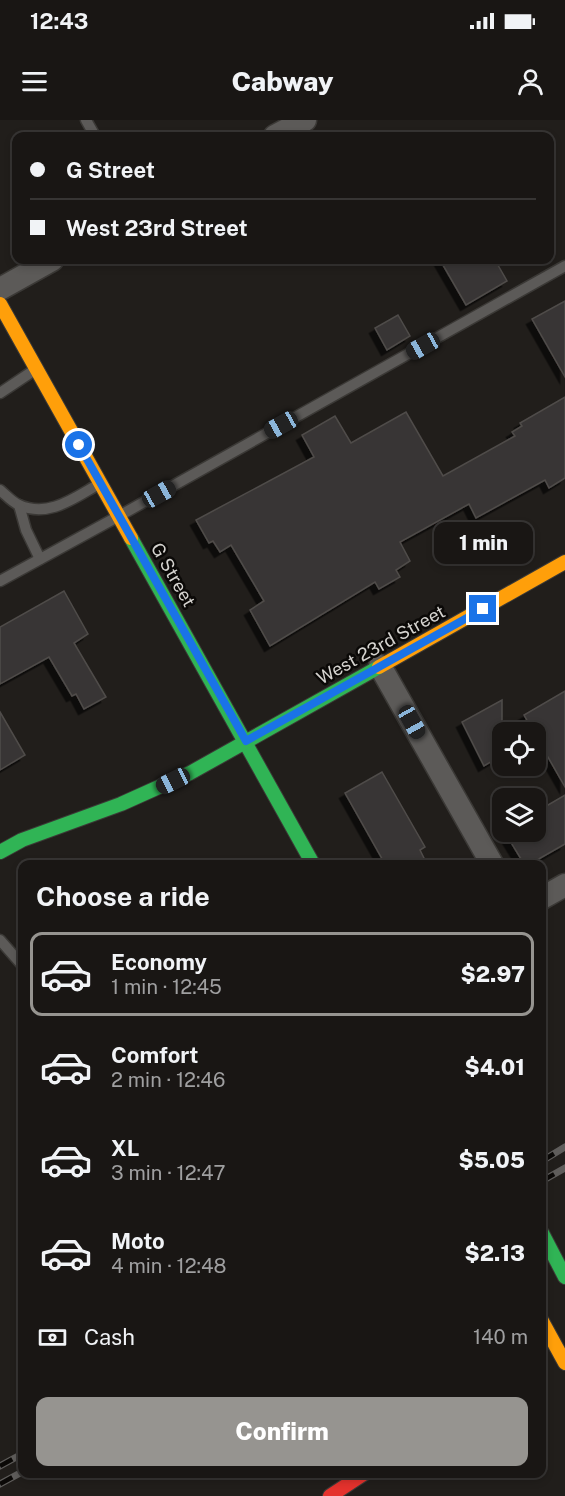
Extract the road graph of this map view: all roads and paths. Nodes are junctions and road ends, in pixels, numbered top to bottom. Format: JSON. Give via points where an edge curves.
{"nodes":[{"id":1,"x":305,"y":120,"type":"edge"},
{"id":2,"x":282,"y":132,"type":"edge"},
{"id":3,"x":45,"y":264,"type":"edge"},
{"id":4,"x":565,"y":266,"type":"edge"},
{"id":5,"x":0,"y":289,"type":"edge"},
{"id":6,"x":0,"y":304,"type":"edge"},
{"id":7,"x":36,"y":369,"type":"junction"},
{"id":8,"x":0,"y":393,"type":"edge"},
{"id":9,"x":100,"y":483,"type":"junction"},
{"id":10,"x":0,"y":490,"type":"edge"},
{"id":11,"x":19,"y":505,"type":"junction"},
{"id":12,"x":119,"y":516,"type":"junction"},
{"id":13,"x":40,"y":559,"type":"junction"},
{"id":14,"x":565,"y":562,"type":"edge"},
{"id":15,"x":0,"y":581,"type":"edge"},
{"id":16,"x":380,"y":666,"type":"junction"},
{"id":17,"x":246,"y":741,"type":"junction"},
{"id":18,"x":0,"y":852,"type":"edge"},
{"id":19,"x":311,"y":860,"type":"edge"},
{"id":20,"x":490,"y":860,"type":"edge"},
{"id":21,"x":565,"y":885,"type":"edge"},
{"id":22,"x":546,"y":896,"type":"edge"},
{"id":23,"x":0,"y":940,"type":"edge"},
{"id":24,"x":18,"y":960,"type":"edge"},
{"id":25,"x":546,"y":1241,"type":"edge"},
{"id":26,"x":565,"y":1277,"type":"edge"},
{"id":27,"x":546,"y":1328,"type":"edge"},
{"id":28,"x":564,"y":1362,"type":"edge"},
{"id":29,"x":549,"y":1370,"type":"dead end"},
{"id":30,"x":357,"y":1478,"type":"edge"},
{"id":31,"x":330,"y":1496,"type":"edge"}],
"edges":[{"from":1,"to":2,"type":"street"},
{"from":3,"to":5,"type":"street"},
{"from":4,"to":12,"type":"lane"},
{"from":6,"to":7,"type":"main road","name":"G Street"},
{"from":7,"to":8,"type":"lane"},
{"from":7,"to":9,"type":"main road","name":"G Street"},
{"from":9,"to":11,"type":"lane","via":[[61,506],[44,510]]},
{"from":9,"to":12,"type":"main road","name":"G Street"},
{"from":10,"to":11,"type":"lane"},
{"from":11,"to":13,"type":"lane"},
{"from":12,"to":13,"type":"lane"},
{"from":12,"to":17,"type":"main road","name":"G Street"},
{"from":13,"to":15,"type":"lane"},
{"from":14,"to":16,"type":"main road","name":"West 23rd Street"},
{"from":16,"to":17,"type":"main road","name":"West 23rd Street"},
{"from":16,"to":20,"type":"street"},
{"from":17,"to":18,"type":"main road","name":"West 23rd Street","via":[[156,789]]},
{"from":17,"to":19,"type":"main road","name":"G Street"},
{"from":21,"to":22,"type":"street"},
{"from":23,"to":24,"type":"lane"},
{"from":25,"to":26,"type":"main road"},
{"from":27,"to":28,"type":"main road"},
{"from":28,"to":29,"type":"main road"},
{"from":30,"to":31,"type":"main road"}]}
